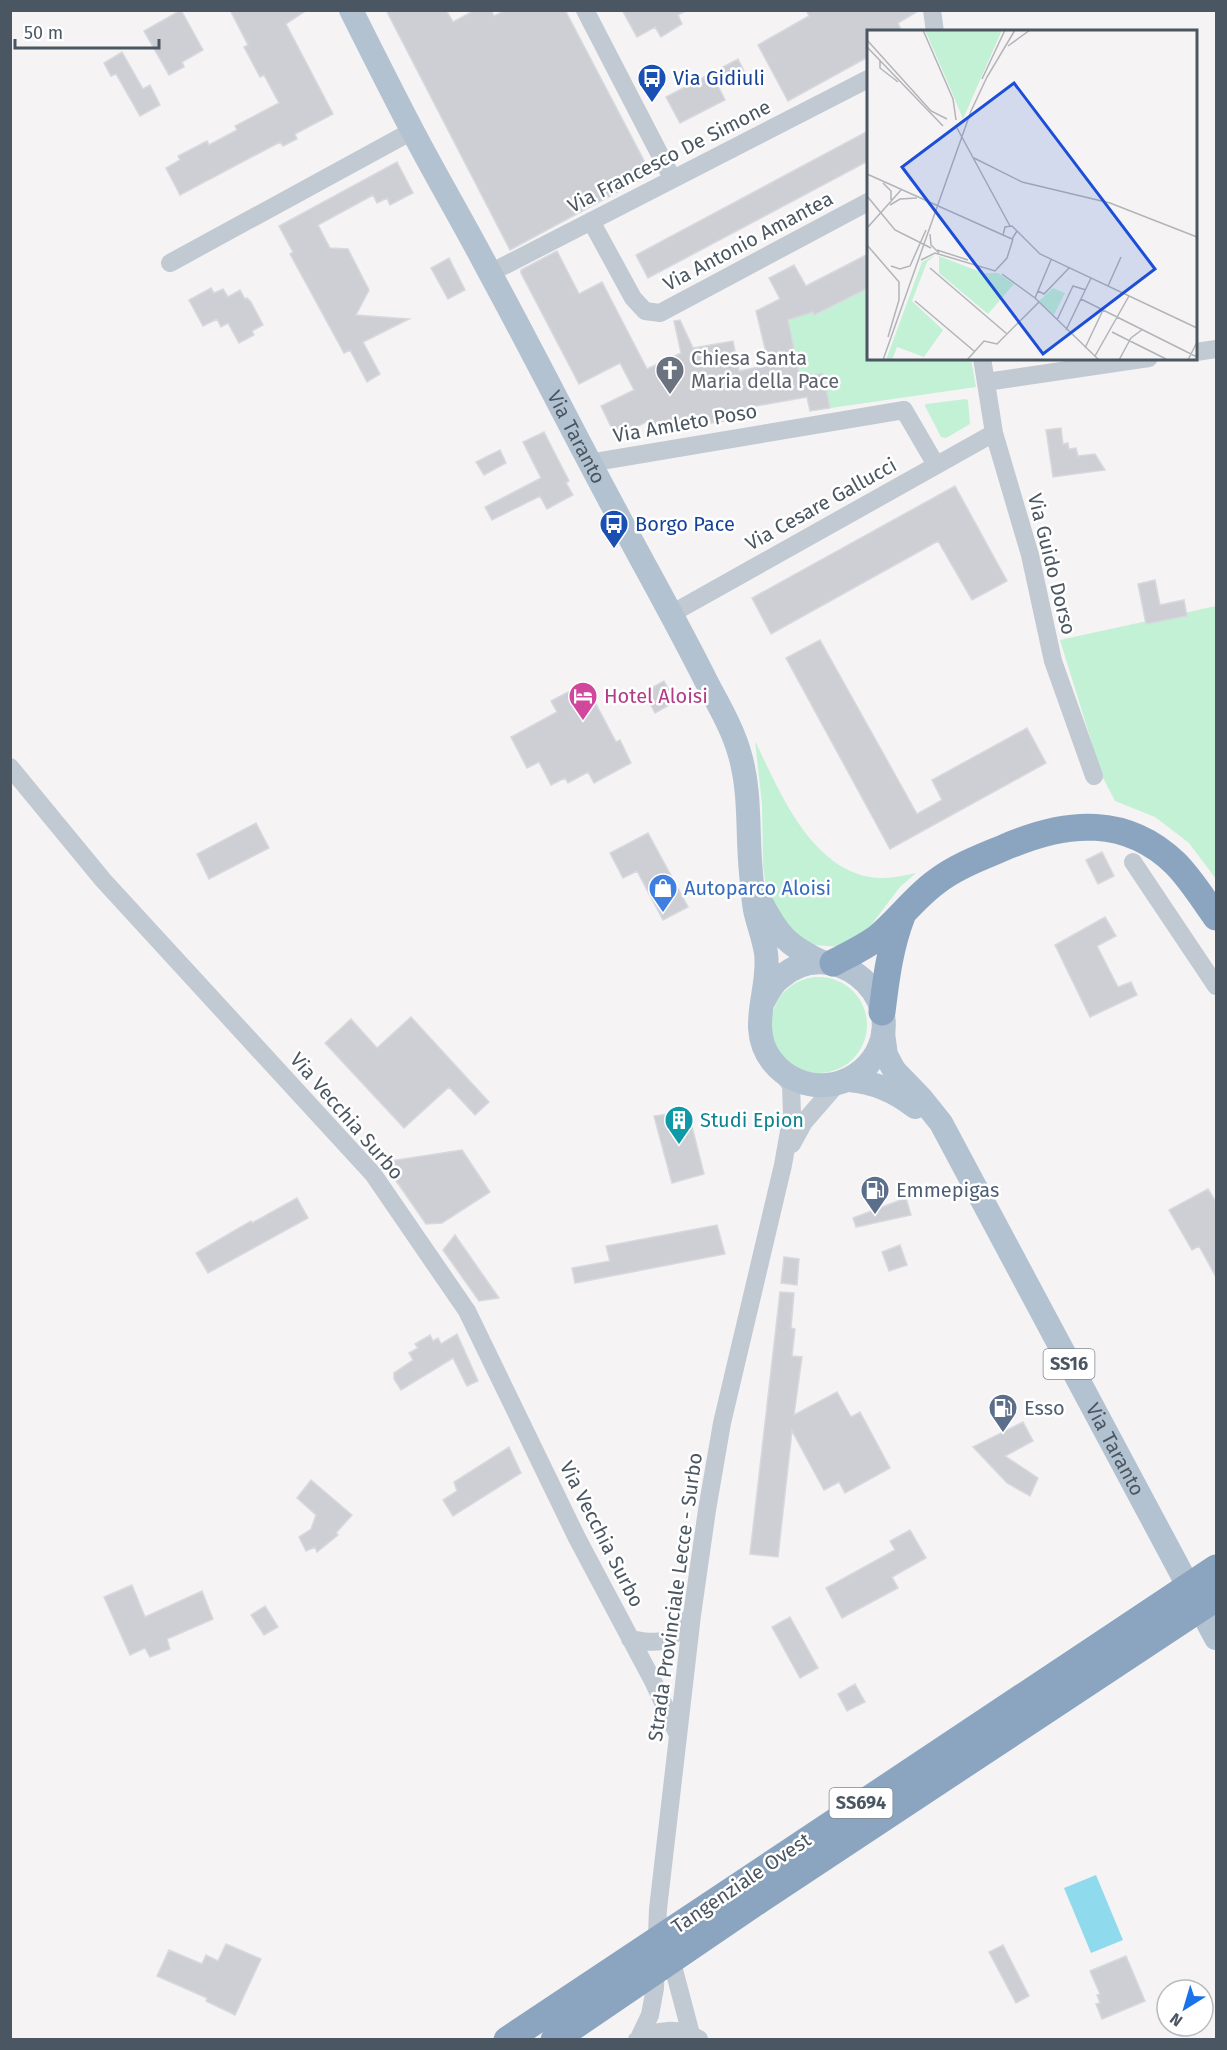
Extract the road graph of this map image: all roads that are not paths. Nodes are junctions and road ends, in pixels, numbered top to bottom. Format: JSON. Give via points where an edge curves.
{"nodes":[{"id":1,"x":351,"y":10,"type":"edge"},
{"id":2,"x":585,"y":10,"type":"edge"},
{"id":3,"x":932,"y":10,"type":"edge"},
{"id":4,"x":935,"y":30,"type":"edge"},
{"id":5,"x":867,"y":80,"type":"edge"},
{"id":6,"x":412,"y":131,"type":"junction"},
{"id":7,"x":672,"y":178,"type":"junction"},
{"id":8,"x":867,"y":203,"type":"edge"},
{"id":9,"x":591,"y":221,"type":"junction"},
{"id":10,"x":170,"y":263,"type":"dead end"},
{"id":11,"x":490,"y":273,"type":"junction"},
{"id":12,"x":1216,"y":349,"type":"edge"},
{"id":13,"x":1197,"y":352,"type":"edge"},
{"id":14,"x":982,"y":360,"type":"edge"},
{"id":15,"x":1135,"y":360,"type":"edge"},
{"id":16,"x":986,"y":382,"type":"junction"},
{"id":17,"x":994,"y":433,"type":"junction"},
{"id":18,"x":589,"y":463,"type":"junction"},
{"id":19,"x":936,"y":465,"type":"junction"},
{"id":20,"x":671,"y":614,"type":"junction"},
{"id":21,"x":10,"y":767,"type":"edge"},
{"id":22,"x":1094,"y":776,"type":"dead end"},
{"id":23,"x":1133,"y":862,"type":"dead end"},
{"id":24,"x":752,"y":879,"type":"junction"},
{"id":25,"x":903,"y":912,"type":"junction"},
{"id":26,"x":1216,"y":918,"type":"edge"},
{"id":27,"x":827,"y":963,"type":"junction"},
{"id":28,"x":1216,"y":987,"type":"edge"},
{"id":29,"x":763,"y":1002,"type":"junction"},
{"id":30,"x":882,"y":1021,"type":"junction"},
{"id":31,"x":779,"y":1070,"type":"junction"},
{"id":32,"x":843,"y":1082,"type":"junction"},
{"id":33,"x":783,"y":1165,"type":"junction"},
{"id":34,"x":964,"y":1167,"type":"junction"},
{"id":35,"x":1216,"y":1568,"type":"edge"},
{"id":36,"x":1216,"y":1598,"type":"edge"},
{"id":37,"x":692,"y":1615,"type":"junction"},
{"id":38,"x":1216,"y":1638,"type":"edge"},
{"id":39,"x":630,"y":1639,"type":"junction"},
{"id":40,"x":678,"y":1735,"type":"junction"},
{"id":41,"x":658,"y":1909,"type":"junction"},
{"id":42,"x":696,"y":2037,"type":"edge"},
{"id":43,"x":638,"y":2039,"type":"edge"},
{"id":44,"x":507,"y":2040,"type":"edge"},
{"id":45,"x":554,"y":2040,"type":"edge"}],
"edges":[{"from":1,"to":6,"type":"main road","name":"Via Taranto"},
{"from":2,"to":7,"type":"street"},
{"from":3,"to":4,"type":"street"},
{"from":5,"to":7,"type":"street","name":"Via Francesco De Simone"},
{"from":6,"to":10,"type":"street"},
{"from":6,"to":11,"type":"main road","name":"Via Taranto"},
{"from":7,"to":9,"type":"street","name":"Via Francesco De Simone"},
{"from":8,"to":9,"type":"street","name":"Via Antonio Amantea","via":[[660,313],[645,311],[633,298]]},
{"from":9,"to":11,"type":"street","name":"Via Francesco De Simone"},
{"from":11,"to":18,"type":"main road","name":"Via Taranto"},
{"from":12,"to":13,"type":"street"},
{"from":14,"to":16,"type":"street","name":"Via Guido Dorso"},
{"from":15,"to":16,"type":"street"},
{"from":16,"to":17,"type":"street","name":"Via Guido Dorso"},
{"from":17,"to":19,"type":"street","name":"Via Cesare Gallucci"},
{"from":17,"to":22,"type":"street","name":"Via Guido Dorso","via":[[1030,555],[1053,661]]},
{"from":18,"to":19,"type":"street","name":"Via Amleto Poso","via":[[904,410]]},
{"from":18,"to":20,"type":"main road","name":"Via Taranto"},
{"from":19,"to":20,"type":"street","name":"Via Cesare Gallucci"},
{"from":20,"to":24,"type":"main road","name":"Via Taranto","via":[[740,753]]},
{"from":21,"to":39,"type":"street","name":"Via Vecchia Surbo","via":[[103,880],[373,1174],[467,1311]]},
{"from":23,"to":28,"type":"street"},
{"from":24,"to":27,"type":"main road","name":"Via Taranto","via":[[765,911],[782,936],[797,950]]},
{"from":24,"to":29,"type":"main road","name":"Via Taranto","via":[[766,954]]},
{"from":25,"to":26,"type":"highway","via":[[939,879],[975,859],[1030,836],[1094,826],[1128,833],[1158,849],[1176,864]]},
{"from":25,"to":27,"type":"highway","via":[[877,938]]},
{"from":25,"to":30,"type":"highway","via":[[890,957]]},
{"from":27,"to":29,"type":"main road","via":[[791,969],[772,986]]},
{"from":27,"to":30,"type":"main road","name":"Via Taranto","via":[[863,979],[874,992]]},
{"from":29,"to":31,"type":"main road","name":"Via Taranto","via":[[759,1018],[761,1042]]},
{"from":30,"to":32,"type":"main road","via":[[876,1054],[864,1069]]},
{"from":30,"to":34,"type":"main road","name":"Via Taranto","via":[[886,1055],[894,1070],[941,1123]]},
{"from":31,"to":32,"type":"main road","name":"Via Taranto","via":[[801,1083],[825,1086]]},
{"from":31,"to":33,"type":"street","name":"Strada Provinciale Lecce - Surbo","via":[[791,1085],[793,1100]]},
{"from":32,"to":33,"type":"street","name":"Strada Provinciale Lecce - Surbo","via":[[804,1122]]},
{"from":32,"to":34,"type":"main road","name":"Via Taranto","via":[[867,1081],[900,1095],[936,1128]]},
{"from":33,"to":37,"type":"street","name":"Strada Provinciale Lecce - Surbo","via":[[722,1423]]},
{"from":34,"to":38,"type":"main road","name":"Via Taranto","number":"SS16"},
{"from":35,"to":44,"type":"highway","name":"Tangenziale Ovest","number":"SS694"},
{"from":36,"to":45,"type":"highway","name":"Tangenziale Ovest","number":"SS694"},
{"from":37,"to":39,"type":"street","name":"Via Vecchia Surbo","via":[[671,1638],[651,1643]]},
{"from":37,"to":40,"type":"street","name":"Strada Provinciale Lecce - Surbo"},
{"from":39,"to":40,"type":"street","name":"Via Vecchia Surbo"},
{"from":40,"to":41,"type":"street","name":"Strada Provinciale Lecce - Surbo"},
{"from":41,"to":42,"type":"street"},
{"from":41,"to":43,"type":"street","name":"Strada Provinciale Lecce - Surbo","via":[[655,1988],[650,2015]]},
{"from":42,"to":43,"type":"street","via":[[673,2030]]}]}
